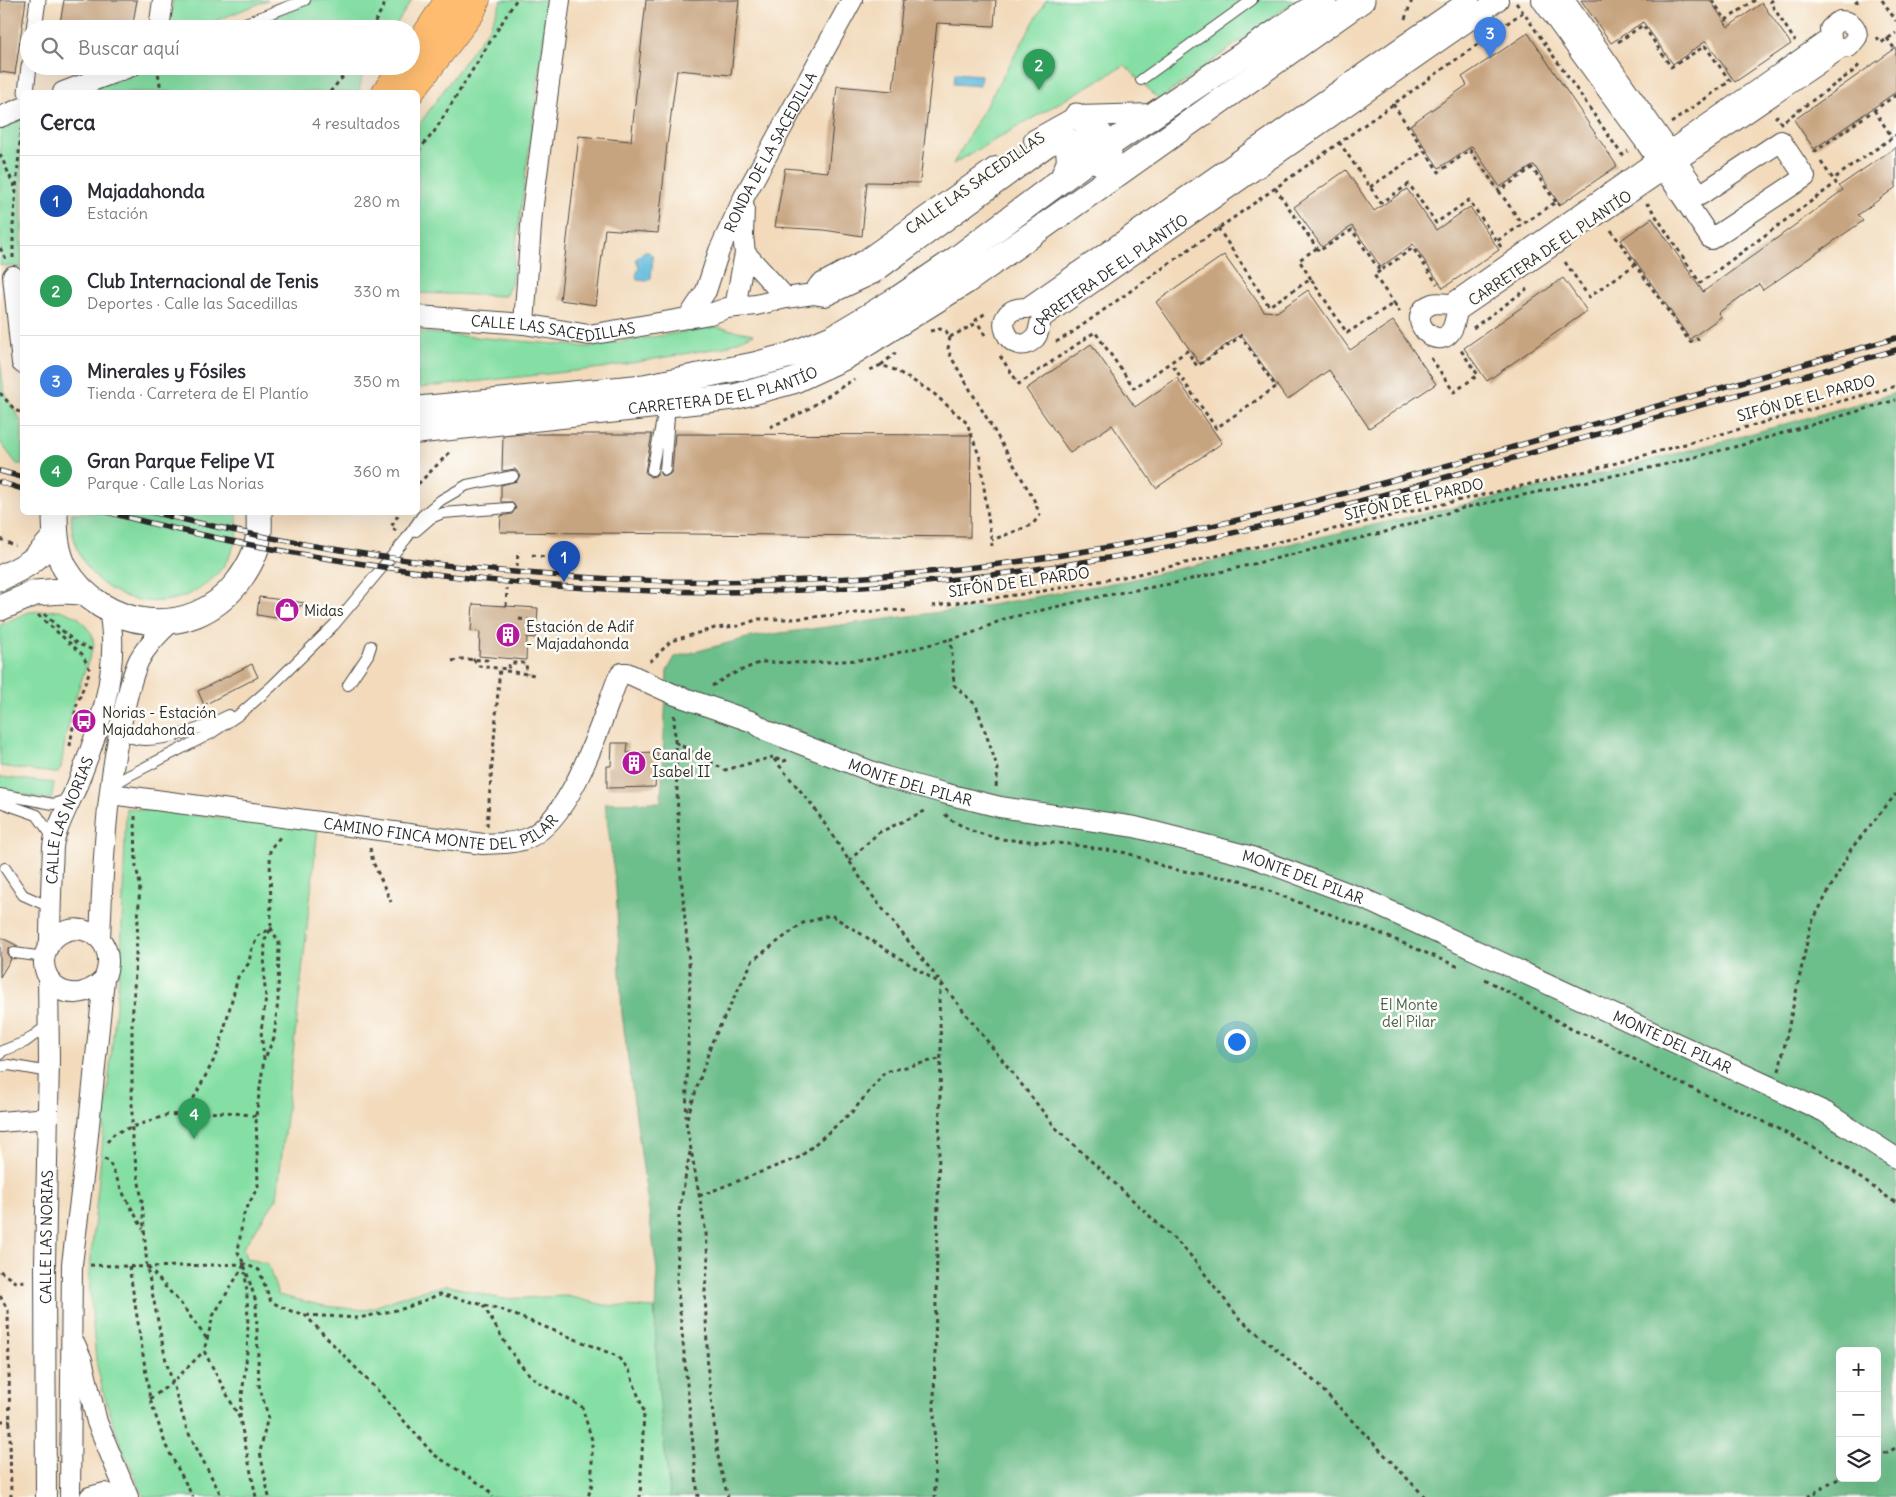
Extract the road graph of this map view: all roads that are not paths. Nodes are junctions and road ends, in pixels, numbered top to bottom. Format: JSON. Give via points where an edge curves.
{"nodes":[{"id":1,"x":38,"y":0,"type":"edge"},
{"id":2,"x":163,"y":0,"type":"edge"},
{"id":3,"x":305,"y":0,"type":"edge"},
{"id":4,"x":449,"y":0,"type":"edge"},
{"id":5,"x":476,"y":0,"type":"edge"},
{"id":6,"x":560,"y":0,"type":"edge"},
{"id":7,"x":852,"y":0,"type":"edge"},
{"id":8,"x":1252,"y":0,"type":"edge"},
{"id":9,"x":1324,"y":0,"type":"edge"},
{"id":10,"x":1362,"y":0,"type":"edge"},
{"id":11,"x":1469,"y":0,"type":"edge"},
{"id":12,"x":1498,"y":0,"type":"edge"},
{"id":13,"x":1542,"y":0,"type":"edge"},
{"id":14,"x":1564,"y":0,"type":"edge"},
{"id":15,"x":35,"y":20,"type":"edge"},
{"id":16,"x":160,"y":20,"type":"edge"},
{"id":17,"x":253,"y":20,"type":"edge"},
{"id":18,"x":420,"y":44,"type":"edge"},
{"id":19,"x":28,"y":75,"type":"edge"},
{"id":20,"x":108,"y":75,"type":"edge"},
{"id":21,"x":398,"y":75,"type":"edge"},
{"id":22,"x":1141,"y":80,"type":"dead end"},
{"id":23,"x":26,"y":90,"type":"edge"},
{"id":24,"x":68,"y":90,"type":"edge"},
{"id":25,"x":387,"y":90,"type":"edge"},
{"id":26,"x":412,"y":90,"type":"edge"},
{"id":27,"x":1230,"y":94,"type":"junction"},
{"id":28,"x":1154,"y":114,"type":"junction"},
{"id":29,"x":20,"y":116,"type":"edge"},
{"id":30,"x":1077,"y":116,"type":"junction"},
{"id":31,"x":0,"y":117,"type":"edge"},
{"id":32,"x":1065,"y":139,"type":"junction"},
{"id":33,"x":1100,"y":151,"type":"junction"},
{"id":34,"x":1667,"y":160,"type":"junction"},
{"id":35,"x":1058,"y":183,"type":"junction"},
{"id":36,"x":744,"y":197,"type":"junction"},
{"id":37,"x":745,"y":253,"type":"junction"},
{"id":38,"x":12,"y":276,"type":"edge"},
{"id":39,"x":712,"y":276,"type":"junction"},
{"id":40,"x":965,"y":282,"type":"junction"},
{"id":41,"x":813,"y":294,"type":"junction"},
{"id":42,"x":786,"y":298,"type":"junction"},
{"id":43,"x":731,"y":307,"type":"junction"},
{"id":44,"x":420,"y":316,"type":"edge"},
{"id":45,"x":688,"y":318,"type":"junction"},
{"id":46,"x":524,"y":324,"type":"junction"},
{"id":47,"x":20,"y":346,"type":"edge"},
{"id":48,"x":668,"y":405,"type":"junction"},
{"id":49,"x":420,"y":409,"type":"edge"},
{"id":50,"x":420,"y":431,"type":"edge"},
{"id":51,"x":652,"y":470,"type":"dead end"},
{"id":52,"x":665,"y":470,"type":"dead end"},
{"id":53,"x":513,"y":476,"type":"dead end"},
{"id":54,"x":509,"y":508,"type":"dead end"},
{"id":55,"x":259,"y":515,"type":"edge"},
{"id":56,"x":55,"y":524,"type":"edge"},
{"id":57,"x":406,"y":539,"type":"junction"},
{"id":58,"x":0,"y":578,"type":"edge"},
{"id":59,"x":83,"y":592,"type":"junction"},
{"id":60,"x":0,"y":608,"type":"edge"},
{"id":61,"x":108,"y":611,"type":"junction"},
{"id":62,"x":171,"y":622,"type":"junction"},
{"id":63,"x":371,"y":646,"type":"dead end"},
{"id":64,"x":348,"y":685,"type":"dead end"},
{"id":65,"x":673,"y":694,"type":"joint"},
{"id":66,"x":250,"y":704,"type":"junction"},
{"id":67,"x":120,"y":729,"type":"junction"},
{"id":68,"x":77,"y":785,"type":"junction"},
{"id":69,"x":111,"y":791,"type":"junction"},
{"id":70,"x":0,"y":794,"type":"edge"},
{"id":71,"x":0,"y":802,"type":"edge"},
{"id":72,"x":54,"y":840,"type":"junction"},
{"id":73,"x":5,"y":868,"type":"dead end"},
{"id":74,"x":50,"y":907,"type":"junction"},
{"id":75,"x":100,"y":939,"type":"junction"},
{"id":76,"x":47,"y":950,"type":"junction"},
{"id":77,"x":14,"y":953,"type":"dead end"},
{"id":78,"x":48,"y":977,"type":"junction"},
{"id":79,"x":104,"y":980,"type":"junction"},
{"id":80,"x":49,"y":1024,"type":"junction"},
{"id":81,"x":1,"y":1050,"type":"edge"},
{"id":82,"x":5,"y":1066,"type":"edge"},
{"id":83,"x":49,"y":1072,"type":"junction"},
{"id":84,"x":48,"y":1118,"type":"junction"},
{"id":85,"x":0,"y":1122,"type":"edge"},
{"id":86,"x":1896,"y":1158,"type":"edge"},
{"id":87,"x":70,"y":1334,"type":"junction"},
{"id":88,"x":46,"y":1497,"type":"edge"},
{"id":89,"x":70,"y":1497,"type":"edge"},
{"id":90,"x":90,"y":1497,"type":"edge"},
{"id":91,"x":119,"y":1497,"type":"edge"},
{"id":92,"x":128,"y":1497,"type":"edge"}],
"edges":[{"from":1,"to":15,"type":"street"},
{"from":2,"to":16,"type":"street"},
{"from":3,"to":17,"type":"lane"},
{"from":4,"to":18,"type":"highway"},
{"from":5,"to":26,"type":"highway","via":[[471,12]]},
{"from":6,"to":46,"type":"street","via":[[532,212]]},
{"from":7,"to":36,"type":"street","name":"RONDA DE LA SACEDILLA"},
{"from":8,"to":22,"type":"lane"},
{"from":9,"to":28,"type":"street","name":"CARRETERA DE EL PLANTÍO"},
{"from":10,"to":27,"type":"street","name":"CARRETERA DE EL PLANTÍO"},
{"from":11,"to":12,"type":"street","name":"CARRETERA DE EL PLANTÍO","via":[[1027,308],[1009,313],[1004,324],[1006,335],[1015,342],[1026,344],[1031,341],[1038,333],[1043,316]]},
{"from":13,"to":34,"type":"street"},
{"from":14,"to":34,"type":"street"},
{"from":19,"to":23,"type":"street"},
{"from":20,"to":24,"type":"street"},
{"from":21,"to":25,"type":"highway"},
{"from":27,"to":33,"type":"street","via":[[1203,94],[1191,99],[1113,153]]},
{"from":27,"to":40,"type":"street","name":"CARRETERA DE EL PLANTÍO"},
{"from":28,"to":30,"type":"street","name":"CALLE LAS SACEDILLAS"},
{"from":28,"to":33,"type":"street","name":"CARRETERA DE EL PLANTÍO"},
{"from":29,"to":31,"type":"street"},
{"from":30,"to":33,"type":"street","via":[[1104,140]]},
{"from":30,"to":41,"type":"street","name":"CALLE LAS SACEDILLAS","via":[[1038,138],[865,260],[819,285]]},
{"from":32,"to":33,"type":"street","via":[[1086,150]]},
{"from":32,"to":35,"type":"street","name":"CALLE LAS SACEDILLAS","via":[[1067,160]]},
{"from":32,"to":41,"type":"street","name":"CALLE LAS SACEDILLAS","via":[[1048,146],[874,273],[825,296]]},
{"from":33,"to":35,"type":"street","name":"CARRETERA DE EL PLANTÍO"},
{"from":33,"to":40,"type":"street","via":[[1098,162],[979,256]]},
{"from":34,"to":34,"type":"street","via":[[1710,239],[1805,177],[1781,141],[1700,195]]},
{"from":34,"to":34,"type":"street","name":"CARRETERA DE EL PLANTÍO","via":[[1841,48],[1849,47],[1856,37],[1855,28],[1849,22],[1836,22],[1830,29],[1830,38]]},
{"from":34,"to":34,"type":"street","name":"CARRETERA DE EL PLANTÍO","via":[[1452,304],[1437,303],[1426,308],[1421,318],[1422,328],[1430,336],[1446,336],[1453,327],[1457,311]]},
{"from":35,"to":49,"type":"street","name":"CARRETERA DE EL PLANTÍO","via":[[900,298],[834,337],[790,356],[644,387]]},
{"from":36,"to":37,"type":"street"},
{"from":36,"to":39,"type":"street","name":"RONDA DE LA SACEDILLA","via":[[719,252]]},
{"from":37,"to":42,"type":"street"},
{"from":37,"to":43,"type":"street"},
{"from":38,"to":47,"type":"street"},
{"from":39,"to":43,"type":"street"},
{"from":39,"to":45,"type":"street","via":[[698,306]]},
{"from":40,"to":48,"type":"street","name":"CARRETERA DE EL PLANTÍO","via":[[845,357],[793,381],[734,397]]},
{"from":41,"to":42,"type":"street","name":"CALLE LAS SACEDILLAS"},
{"from":42,"to":43,"type":"street","name":"CALLE LAS SACEDILLAS"},
{"from":43,"to":45,"type":"street","name":"CALLE LAS SACEDILLAS"},
{"from":44,"to":46,"type":"street","name":"CALLE LAS SACEDILLAS"},
{"from":45,"to":46,"type":"street","name":"CALLE LAS SACEDILLAS","via":[[589,335]]},
{"from":48,"to":50,"type":"street","name":"CARRETERA DE EL PLANTÍO"},
{"from":48,"to":51,"type":"lane"},
{"from":48,"to":52,"type":"lane"},
{"from":53,"to":57,"type":"lane","via":[[466,485],[422,516]]},
{"from":54,"to":57,"type":"lane","via":[[443,513],[431,518]]},
{"from":55,"to":62,"type":"street","via":[[258,540],[247,570],[228,595],[201,613]]},
{"from":56,"to":58,"type":"street","via":[[41,554],[25,567]]},
{"from":56,"to":59,"type":"street","via":[[65,566]]},
{"from":57,"to":66,"type":"lane","via":[[330,629]]},
{"from":59,"to":60,"type":"street","via":[[35,593]]},
{"from":59,"to":61,"type":"street"},
{"from":61,"to":62,"type":"street","via":[[139,621]]},
{"from":61,"to":68,"type":"street","name":"CALLE LAS NORIAS","via":[[113,655],[98,726]]},
{"from":62,"to":67,"type":"street","name":"CALLE LAS NORIAS","via":[[153,639],[140,660]]},
{"from":63,"to":64,"type":"lane"},
{"from":65,"to":69,"type":"street","name":"CAMINO FINCA MONTE DEL PILAR","via":[[622,673],[599,730],[553,818],[528,838],[506,843],[483,844],[295,820],[135,798]]},
{"from":65,"to":86,"type":"street","name":"MONTE DEL PILAR","via":[[753,722],[767,731],[940,799],[1135,827],[1249,856],[1364,899],[1826,1112]]},
{"from":66,"to":67,"type":"lane","via":[[203,726],[153,740],[127,736]]},
{"from":66,"to":69,"type":"lane","via":[[210,734],[128,776]]},
{"from":67,"to":69,"type":"street","name":"CALLE LAS NORIAS"},
{"from":68,"to":70,"type":"lane","via":[[63,801],[53,804]]},
{"from":68,"to":72,"type":"street","name":"CALLE LAS NORIAS"},
{"from":69,"to":75,"type":"street","name":"CALLE LAS NORIAS","via":[[105,828]]},
{"from":71,"to":72,"type":"lane","via":[[37,815]]},
{"from":72,"to":74,"type":"street","name":"CALLE LAS NORIAS"},
{"from":73,"to":74,"type":"lane","via":[[23,895]]},
{"from":74,"to":76,"type":"street","name":"CALLE LAS NORIAS"},
{"from":75,"to":76,"type":"street","via":[[84,930],[74,929],[56,936]]},
{"from":75,"to":79,"type":"street","name":"CALLE LAS NORIAS","via":[[109,959]]},
{"from":76,"to":77,"type":"lane"},
{"from":76,"to":78,"type":"street","name":"CALLE LAS NORIAS","via":[[45,969]]},
{"from":78,"to":79,"type":"street","via":[[55,986],[75,994],[96,988]]},
{"from":78,"to":80,"type":"street","name":"CALLE LAS NORIAS"},
{"from":79,"to":87,"type":"street","name":"CALLE LAS NORIAS","via":[[72,1264]]},
{"from":80,"to":81,"type":"lane","via":[[25,1042]]},
{"from":80,"to":83,"type":"street","name":"CALLE LAS NORIAS"},
{"from":81,"to":82,"type":"lane"},
{"from":82,"to":83,"type":"lane"},
{"from":83,"to":84,"type":"street","name":"CALLE LAS NORIAS"},
{"from":84,"to":85,"type":"street"},
{"from":84,"to":88,"type":"street","name":"CALLE LAS NORIAS"},
{"from":87,"to":89,"type":"street","name":"CALLE LAS NORIAS"},
{"from":87,"to":92,"type":"street","via":[[82,1360],[98,1422]]},
{"from":90,"to":91,"type":"street","via":[[105,1494]]}]}
